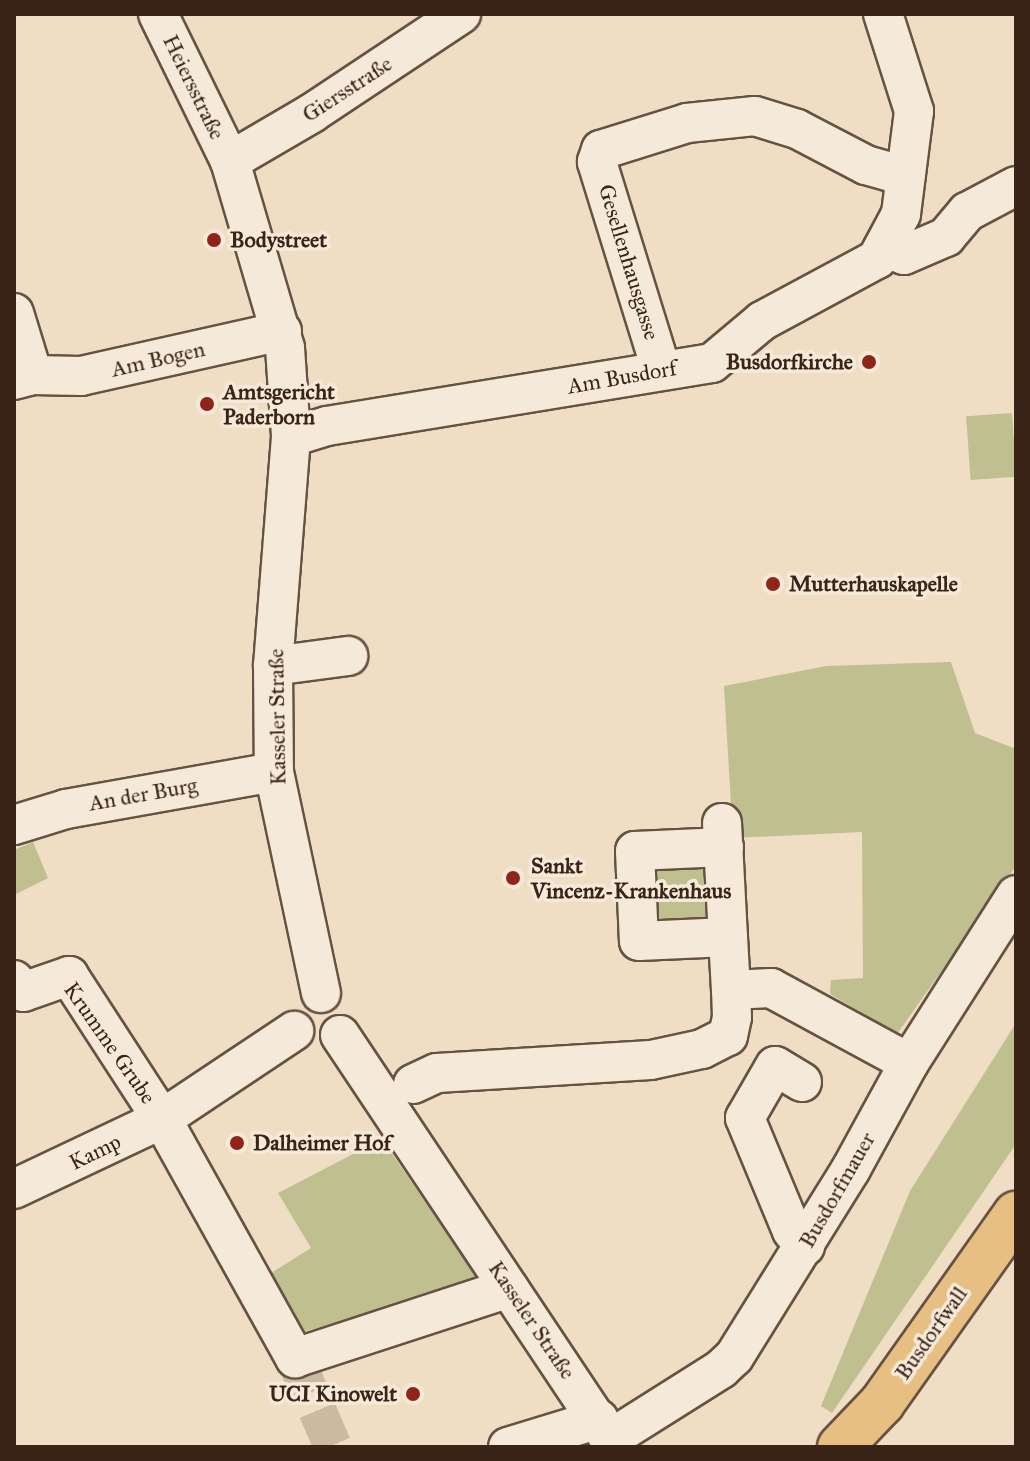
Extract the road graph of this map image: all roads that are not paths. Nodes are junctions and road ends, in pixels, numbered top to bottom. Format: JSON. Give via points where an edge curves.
{"nodes":[{"id":1,"x":158,"y":14,"type":"edge"},
{"id":2,"x":461,"y":14,"type":"edge"},
{"id":3,"x":883,"y":14,"type":"edge"},
{"id":4,"x":230,"y":161,"type":"junction"},
{"id":5,"x":905,"y":176,"type":"junction"},
{"id":6,"x":1016,"y":186,"type":"edge"},
{"id":7,"x":883,"y":248,"type":"junction"},
{"id":8,"x":14,"y":313,"type":"edge"},
{"id":9,"x":282,"y":331,"type":"junction"},
{"id":10,"x":661,"y":369,"type":"junction"},
{"id":11,"x":23,"y":378,"type":"edge"},
{"id":12,"x":291,"y":437,"type":"junction"},
{"id":13,"x":348,"y":656,"type":"dead end"},
{"id":14,"x":273,"y":666,"type":"junction"},
{"id":15,"x":274,"y":772,"type":"junction"},
{"id":16,"x":14,"y":825,"type":"edge"},
{"id":17,"x":1016,"y":895,"type":"edge"},
{"id":18,"x":728,"y":937,"type":"junction"},
{"id":19,"x":14,"y":980,"type":"edge"},
{"id":20,"x":731,"y":990,"type":"junction"},
{"id":21,"x":321,"y":993,"type":"junction"},
{"id":22,"x":294,"y":1031,"type":"junction"},
{"id":23,"x":340,"y":1035,"type":"junction"},
{"id":24,"x":909,"y":1063,"type":"junction"},
{"id":25,"x":802,"y":1082,"type":"dead end"},
{"id":26,"x":413,"y":1084,"type":"dead end"},
{"id":27,"x":162,"y":1119,"type":"junction"},
{"id":28,"x":14,"y":1189,"type":"edge"},
{"id":29,"x":1016,"y":1214,"type":"edge"},
{"id":30,"x":805,"y":1246,"type":"junction"},
{"id":31,"x":509,"y":1288,"type":"junction"},
{"id":32,"x":608,"y":1435,"type":"edge"},
{"id":33,"x":508,"y":1447,"type":"edge"},
{"id":34,"x":840,"y":1447,"type":"edge"}],
"edges":[{"from":1,"to":4,"type":"street","name":"Heiersstraße"},
{"from":2,"to":4,"type":"street","name":"Giersstraße"},
{"from":3,"to":5,"type":"street","via":[[914,111]]},
{"from":4,"to":9,"type":"street","name":"Heiersstraße"},
{"from":5,"to":7,"type":"street","name":"Am Busdorf","via":[[901,214]]},
{"from":5,"to":10,"type":"street","name":"Gesellenhausgasse","via":[[866,165],[797,129],[768,128],[755,116],[687,123],[601,150],[597,162]]},
{"from":6,"to":7,"type":"street","via":[[967,212],[946,237],[904,255]]},
{"from":7,"to":10,"type":"street","name":"Am Busdorf","via":[[877,259],[762,321],[712,363]]},
{"from":8,"to":11,"type":"street"},
{"from":9,"to":11,"type":"street","name":"Am Bogen","via":[[81,376]]},
{"from":9,"to":12,"type":"street","name":"Kasseler Straße"},
{"from":10,"to":12,"type":"street","name":"Am Busdorf","via":[[327,426]]},
{"from":12,"to":14,"type":"street","name":"Kasseler Straße"},
{"from":13,"to":14,"type":"street"},
{"from":14,"to":15,"type":"street","name":"Kasseler Straße"},
{"from":15,"to":16,"type":"street","name":"An der Burg","via":[[80,806]]},
{"from":15,"to":21,"type":"street","name":"Kasseler Straße"},
{"from":17,"to":24,"type":"street","name":"Busdorfmauer"},
{"from":18,"to":18,"type":"street","via":[[639,941],[635,851],[641,838],[723,835]]},
{"from":18,"to":20,"type":"street"},
{"from":19,"to":27,"type":"street","name":"Krumme Grube","via":[[23,992],[69,976]]},
{"from":20,"to":24,"type":"street","via":[[771,988]]},
{"from":20,"to":26,"type":"street","via":[[728,1036],[702,1049],[651,1060],[437,1073]]},
{"from":21,"to":22,"type":"street","via":[[298,1001],[291,1016]]},
{"from":21,"to":23,"type":"street","via":[[343,1010]]},
{"from":22,"to":23,"type":"street","via":[[316,1046]]},
{"from":22,"to":27,"type":"street","name":"Kamp"},
{"from":23,"to":31,"type":"street","name":"Kasseler Straße"},
{"from":24,"to":30,"type":"street","name":"Busdorfmauer"},
{"from":25,"to":30,"type":"street","via":[[775,1066],[745,1118],[792,1231]]},
{"from":27,"to":28,"type":"street","name":"Kamp"},
{"from":27,"to":31,"type":"street","via":[[255,1267],[295,1358]]},
{"from":29,"to":34,"type":"main road","name":"Busdorfwall","via":[[882,1403]]},
{"from":30,"to":32,"type":"street","name":"Busdorfmauer","via":[[734,1357]]},
{"from":31,"to":32,"type":"street","name":"Kasseler Straße"},
{"from":32,"to":33,"type":"street","name":"Busdorfmauer"}]}
